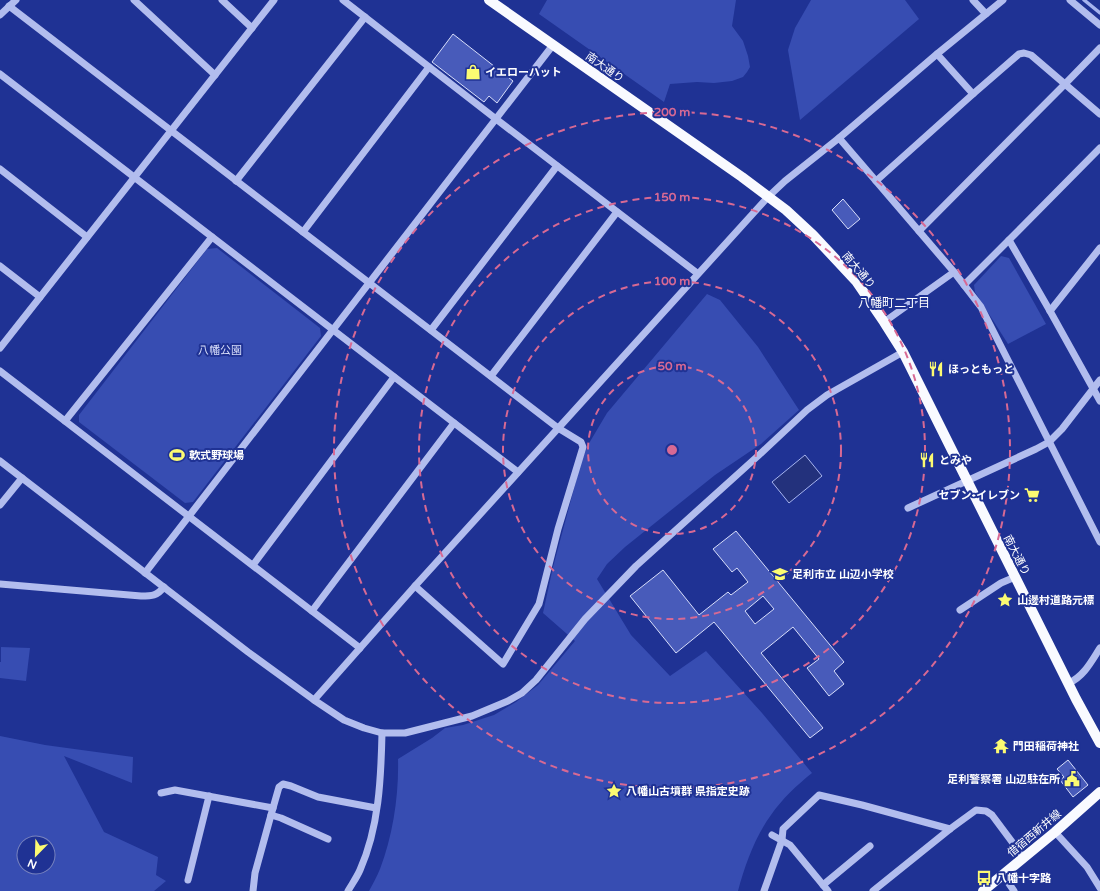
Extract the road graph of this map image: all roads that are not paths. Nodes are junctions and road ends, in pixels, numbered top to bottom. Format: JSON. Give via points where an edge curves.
{"nodes":[{"id":1,"x":16,"y":0,"type":"edge"},
{"id":2,"x":134,"y":0,"type":"edge"},
{"id":3,"x":222,"y":0,"type":"edge"},
{"id":4,"x":274,"y":0,"type":"edge"},
{"id":5,"x":343,"y":0,"type":"edge"},
{"id":6,"x":489,"y":0,"type":"edge"},
{"id":7,"x":973,"y":0,"type":"edge"},
{"id":8,"x":1003,"y":0,"type":"edge"},
{"id":9,"x":1070,"y":0,"type":"edge"},
{"id":10,"x":9,"y":6,"type":"junction"},
{"id":11,"x":986,"y":14,"type":"junction"},
{"id":12,"x":0,"y":15,"type":"edge"},
{"id":13,"x":365,"y":17,"type":"junction"},
{"id":14,"x":1100,"y":25,"type":"edge"},
{"id":15,"x":252,"y":28,"type":"junction"},
{"id":16,"x":553,"y":45,"type":"junction"},
{"id":17,"x":1100,"y":48,"type":"edge"},
{"id":18,"x":937,"y":54,"type":"junction"},
{"id":19,"x":429,"y":67,"type":"junction"},
{"id":20,"x":0,"y":74,"type":"edge"},
{"id":21,"x":215,"y":75,"type":"junction"},
{"id":22,"x":1065,"y":84,"type":"junction"},
{"id":23,"x":973,"y":94,"type":"junction"},
{"id":24,"x":1100,"y":114,"type":"edge"},
{"id":25,"x":496,"y":119,"type":"junction"},
{"id":26,"x":171,"y":131,"type":"junction"},
{"id":27,"x":838,"y":138,"type":"junction"},
{"id":28,"x":1100,"y":148,"type":"edge"},
{"id":29,"x":557,"y":166,"type":"junction"},
{"id":30,"x":0,"y":169,"type":"edge"},
{"id":31,"x":135,"y":177,"type":"junction"},
{"id":32,"x":236,"y":181,"type":"junction"},
{"id":33,"x":876,"y":181,"type":"junction"},
{"id":34,"x":768,"y":197,"type":"junction"},
{"id":35,"x":617,"y":212,"type":"junction"},
{"id":36,"x":919,"y":231,"type":"junction"},
{"id":37,"x":303,"y":232,"type":"junction"},
{"id":38,"x":87,"y":237,"type":"junction"},
{"id":39,"x":212,"y":237,"type":"junction"},
{"id":40,"x":1009,"y":240,"type":"junction"},
{"id":41,"x":1100,"y":248,"type":"edge"},
{"id":42,"x":0,"y":266,"type":"edge"},
{"id":43,"x":954,"y":272,"type":"junction"},
{"id":44,"x":697,"y":273,"type":"junction"},
{"id":45,"x":369,"y":283,"type":"junction"},
{"id":46,"x":964,"y":285,"type":"junction"},
{"id":47,"x":40,"y":297,"type":"junction"},
{"id":48,"x":1050,"y":311,"type":"junction"},
{"id":49,"x":884,"y":322,"type":"junction"},
{"id":50,"x":333,"y":330,"type":"junction"},
{"id":51,"x":431,"y":330,"type":"junction"},
{"id":52,"x":0,"y":348,"type":"edge"},
{"id":53,"x":903,"y":352,"type":"junction"},
{"id":54,"x":0,"y":371,"type":"edge"},
{"id":55,"x":491,"y":376,"type":"junction"},
{"id":56,"x":394,"y":377,"type":"junction"},
{"id":57,"x":1100,"y":380,"type":"edge"},
{"id":58,"x":1093,"y":388,"type":"junction"},
{"id":59,"x":1100,"y":401,"type":"edge"},
{"id":60,"x":65,"y":421,"type":"junction"},
{"id":61,"x":454,"y":423,"type":"junction"},
{"id":62,"x":558,"y":428,"type":"junction"},
{"id":63,"x":1049,"y":442,"type":"junction"},
{"id":64,"x":0,"y":461,"type":"edge"},
{"id":65,"x":518,"y":472,"type":"junction"},
{"id":66,"x":22,"y":478,"type":"junction"},
{"id":67,"x":967,"y":480,"type":"junction"},
{"id":68,"x":0,"y":505,"type":"edge"},
{"id":69,"x":908,"y":508,"type":"dead end"},
{"id":70,"x":189,"y":516,"type":"junction"},
{"id":71,"x":1100,"y":542,"type":"edge"},
{"id":72,"x":253,"y":566,"type":"junction"},
{"id":73,"x":145,"y":573,"type":"junction"},
{"id":74,"x":1015,"y":577,"type":"junction"},
{"id":75,"x":0,"y":584,"type":"edge"},
{"id":76,"x":415,"y":586,"type":"junction"},
{"id":77,"x":164,"y":587,"type":"junction"},
{"id":78,"x":960,"y":610,"type":"dead end"},
{"id":79,"x":312,"y":611,"type":"junction"},
{"id":80,"x":360,"y":648,"type":"junction"},
{"id":81,"x":1100,"y":648,"type":"edge"},
{"id":82,"x":1069,"y":683,"type":"junction"},
{"id":83,"x":314,"y":700,"type":"junction"},
{"id":84,"x":382,"y":733,"type":"junction"},
{"id":85,"x":1100,"y":743,"type":"edge"},
{"id":86,"x":1100,"y":792,"type":"edge"},
{"id":87,"x":161,"y":793,"type":"dead end"},
{"id":88,"x":209,"y":796,"type":"junction"},
{"id":89,"x":376,"y":808,"type":"junction"},
{"id":90,"x":272,"y":811,"type":"junction"},
{"id":91,"x":950,"y":829,"type":"junction"},
{"id":92,"x":1055,"y":832,"type":"junction"},
{"id":93,"x":772,"y":835,"type":"dead end"},
{"id":94,"x":328,"y":839,"type":"dead end"},
{"id":95,"x":782,"y":840,"type":"junction"},
{"id":96,"x":870,"y":846,"type":"dead end"},
{"id":97,"x":1024,"y":858,"type":"junction"},
{"id":98,"x":1003,"y":875,"type":"junction"},
{"id":99,"x":188,"y":880,"type":"dead end"},
{"id":100,"x":826,"y":888,"type":"edge"},
{"id":101,"x":1100,"y":888,"type":"edge"},
{"id":102,"x":253,"y":891,"type":"edge"},
{"id":103,"x":348,"y":891,"type":"edge"},
{"id":104,"x":764,"y":891,"type":"edge"},
{"id":105,"x":873,"y":891,"type":"edge"},
{"id":106,"x":983,"y":891,"type":"edge"},
{"id":107,"x":1014,"y":891,"type":"edge"}],
"edges":[{"from":1,"to":10,"type":"street"},
{"from":2,"to":21,"type":"street"},
{"from":3,"to":15,"type":"street"},
{"from":4,"to":15,"type":"street"},
{"from":5,"to":13,"type":"street"},
{"from":6,"to":16,"type":"main road","name":"南大通り"},
{"from":7,"to":11,"type":"street"},
{"from":8,"to":11,"type":"street"},
{"from":9,"to":14,"type":"street"},
{"from":10,"to":12,"type":"street"},
{"from":10,"to":26,"type":"street"},
{"from":11,"to":18,"type":"street"},
{"from":13,"to":19,"type":"street"},
{"from":13,"to":32,"type":"street"},
{"from":15,"to":21,"type":"street"},
{"from":16,"to":25,"type":"street"},
{"from":16,"to":34,"type":"main road","name":"南大通り"},
{"from":17,"to":22,"type":"street"},
{"from":18,"to":23,"type":"street"},
{"from":18,"to":27,"type":"street"},
{"from":19,"to":25,"type":"street"},
{"from":19,"to":37,"type":"street"},
{"from":20,"to":31,"type":"street"},
{"from":21,"to":26,"type":"street"},
{"from":22,"to":23,"type":"street","via":[[1031,55],[1024,53],[1019,54]]},
{"from":22,"to":24,"type":"street"},
{"from":22,"to":36,"type":"street"},
{"from":23,"to":33,"type":"street"},
{"from":25,"to":29,"type":"street"},
{"from":25,"to":45,"type":"street"},
{"from":26,"to":31,"type":"street"},
{"from":26,"to":32,"type":"street"},
{"from":27,"to":33,"type":"street"},
{"from":27,"to":34,"type":"street","via":[[785,180]]},
{"from":28,"to":40,"type":"street"},
{"from":29,"to":35,"type":"street"},
{"from":29,"to":51,"type":"street"},
{"from":30,"to":38,"type":"street"},
{"from":31,"to":38,"type":"street"},
{"from":31,"to":39,"type":"street"},
{"from":32,"to":37,"type":"street"},
{"from":33,"to":36,"type":"street"},
{"from":34,"to":44,"type":"street"},
{"from":34,"to":49,"type":"main road","name":"南大通り","via":[[813,235],[856,282]]},
{"from":35,"to":44,"type":"street"},
{"from":35,"to":55,"type":"street"},
{"from":36,"to":43,"type":"street"},
{"from":37,"to":45,"type":"street"},
{"from":38,"to":47,"type":"street"},
{"from":39,"to":50,"type":"street"},
{"from":39,"to":60,"type":"street"},
{"from":40,"to":46,"type":"street"},
{"from":40,"to":48,"type":"street"},
{"from":41,"to":48,"type":"street"},
{"from":42,"to":47,"type":"street"},
{"from":43,"to":46,"type":"street"},
{"from":43,"to":49,"type":"street"},
{"from":44,"to":62,"type":"street"},
{"from":45,"to":50,"type":"street"},
{"from":45,"to":51,"type":"street"},
{"from":46,"to":63,"type":"street","via":[[981,307]]},
{"from":47,"to":52,"type":"street"},
{"from":48,"to":58,"type":"street"},
{"from":49,"to":53,"type":"main road","name":"南大通り"},
{"from":50,"to":56,"type":"street"},
{"from":50,"to":70,"type":"street"},
{"from":51,"to":55,"type":"street"},
{"from":53,"to":67,"type":"main road","name":"南大通り"},
{"from":53,"to":84,"type":"street","via":[[827,395],[807,410],[636,566],[585,619],[536,680],[522,693],[472,716],[405,733]]},
{"from":54,"to":60,"type":"street"},
{"from":55,"to":62,"type":"street"},
{"from":56,"to":61,"type":"street"},
{"from":56,"to":72,"type":"street"},
{"from":57,"to":58,"type":"street"},
{"from":58,"to":59,"type":"street"},
{"from":58,"to":63,"type":"street"},
{"from":60,"to":70,"type":"street"},
{"from":61,"to":65,"type":"street"},
{"from":61,"to":79,"type":"street"},
{"from":62,"to":65,"type":"street"},
{"from":62,"to":76,"type":"street","via":[[581,442],[583,447],[558,528],[539,604],[503,664]]},
{"from":63,"to":67,"type":"street"},
{"from":63,"to":71,"type":"street"},
{"from":64,"to":66,"type":"street"},
{"from":65,"to":76,"type":"street"},
{"from":66,"to":68,"type":"street"},
{"from":66,"to":73,"type":"street"},
{"from":67,"to":69,"type":"street"},
{"from":67,"to":74,"type":"main road","name":"南大通り"},
{"from":70,"to":72,"type":"street"},
{"from":70,"to":73,"type":"street"},
{"from":72,"to":79,"type":"street"},
{"from":73,"to":77,"type":"street"},
{"from":74,"to":78,"type":"street","via":[[1001,583]]},
{"from":74,"to":82,"type":"main road","name":"南大通り"},
{"from":75,"to":77,"type":"street","via":[[141,596],[160,593]]},
{"from":76,"to":80,"type":"street"},
{"from":77,"to":83,"type":"street"},
{"from":79,"to":80,"type":"street"},
{"from":80,"to":83,"type":"street"},
{"from":81,"to":82,"type":"street","via":[[1082,675]]},
{"from":82,"to":85,"type":"main road","name":"南大通り"},
{"from":83,"to":84,"type":"street","via":[[344,720]]},
{"from":84,"to":89,"type":"street"},
{"from":86,"to":92,"type":"main road","name":"借宿西新井線"},
{"from":87,"to":88,"type":"street","via":[[175,790]]},
{"from":88,"to":90,"type":"street"},
{"from":88,"to":99,"type":"street"},
{"from":89,"to":90,"type":"street","via":[[318,798],[283,784],[279,788]]},
{"from":89,"to":103,"type":"street","via":[[365,856]]},
{"from":90,"to":94,"type":"street","via":[[281,818]]},
{"from":90,"to":102,"type":"street","via":[[255,873]]},
{"from":91,"to":95,"type":"street","via":[[819,795],[783,829]]},
{"from":91,"to":97,"type":"street","via":[[976,810],[986,811],[992,815]]},
{"from":91,"to":105,"type":"street"},
{"from":92,"to":97,"type":"main road","name":"借宿西新井線"},
{"from":92,"to":101,"type":"street","via":[[1087,867]]},
{"from":93,"to":95,"type":"street"},
{"from":95,"to":100,"type":"street","via":[[790,845]]},
{"from":95,"to":104,"type":"street"},
{"from":96,"to":100,"type":"street"},
{"from":97,"to":98,"type":"main road","name":"借宿西新井線"},
{"from":98,"to":106,"type":"main road","name":"借宿西新井線"},
{"from":98,"to":107,"type":"street"}]}
